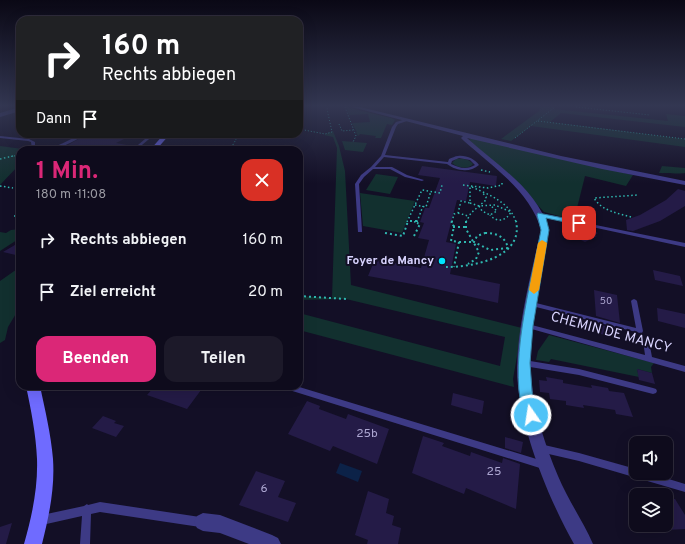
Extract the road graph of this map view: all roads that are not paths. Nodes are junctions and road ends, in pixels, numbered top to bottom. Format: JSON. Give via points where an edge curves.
{"nodes":[{"id":1,"x":392,"y":132,"type":"edge"},
{"id":2,"x":456,"y":132,"type":"edge"},
{"id":3,"x":467,"y":135,"type":"junction"},
{"id":4,"x":0,"y":137,"type":"edge"},
{"id":5,"x":76,"y":138,"type":"edge"},
{"id":6,"x":148,"y":138,"type":"edge"},
{"id":7,"x":164,"y":138,"type":"edge"},
{"id":8,"x":33,"y":146,"type":"edge"},
{"id":9,"x":60,"y":146,"type":"edge"},
{"id":10,"x":138,"y":146,"type":"edge"},
{"id":11,"x":156,"y":146,"type":"edge"},
{"id":12,"x":382,"y":157,"type":"junction"},
{"id":13,"x":449,"y":163,"type":"junction"},
{"id":14,"x":372,"y":168,"type":"junction"},
{"id":15,"x":391,"y":168,"type":"junction"},
{"id":16,"x":422,"y":180,"type":"dead end"},
{"id":17,"x":685,"y":183,"type":"edge"},
{"id":18,"x":541,"y":215,"type":"junction"},
{"id":19,"x":360,"y":232,"type":"dead end"},
{"id":20,"x":685,"y":245,"type":"edge"},
{"id":21,"x":634,"y":301,"type":"dead end"},
{"id":22,"x":532,"y":304,"type":"junction"},
{"id":23,"x":528,"y":326,"type":"junction"},
{"id":24,"x":646,"y":341,"type":"dead end"},
{"id":25,"x":649,"y":359,"type":"junction"},
{"id":26,"x":524,"y":363,"type":"junction"},
{"id":27,"x":685,"y":369,"type":"edge"},
{"id":28,"x":34,"y":390,"type":"edge"},
{"id":29,"x":299,"y":390,"type":"edge"},
{"id":30,"x":653,"y":391,"type":"dead end"},
{"id":31,"x":540,"y":447,"type":"junction"},
{"id":32,"x":546,"y":466,"type":"junction"},
{"id":33,"x":685,"y":488,"type":"edge"},
{"id":34,"x":87,"y":509,"type":"junction"},
{"id":35,"x":40,"y":521,"type":"junction"},
{"id":36,"x":202,"y":522,"type":"joint"},
{"id":37,"x":33,"y":544,"type":"edge"},
{"id":38,"x":85,"y":544,"type":"edge"},
{"id":39,"x":272,"y":544,"type":"edge"},
{"id":40,"x":584,"y":544,"type":"edge"}],
"edges":[{"from":1,"to":12,"type":"lane"},
{"from":2,"to":3,"type":"street"},
{"from":3,"to":17,"type":"street"},
{"from":3,"to":18,"type":"street","via":[[464,138],[515,184]]},
{"from":4,"to":8,"type":"lane","via":[[30,140]]},
{"from":5,"to":9,"type":"lane"},
{"from":6,"to":10,"type":"lane"},
{"from":7,"to":11,"type":"main road"},
{"from":12,"to":13,"type":"lane"},
{"from":12,"to":14,"type":"lane"},
{"from":12,"to":15,"type":"lane"},
{"from":13,"to":13,"type":"lane","via":[[455,158],[467,158],[477,164],[472,168],[457,168]]},
{"from":14,"to":15,"type":"lane"},
{"from":14,"to":19,"type":"lane","via":[[360,178],[357,187]]},
{"from":15,"to":16,"type":"lane","via":[[406,176]]},
{"from":18,"to":20,"type":"lane"},
{"from":18,"to":22,"type":"street","via":[[545,230]]},
{"from":21,"to":22,"type":"lane","via":[[640,331]]},
{"from":22,"to":23,"type":"street"},
{"from":23,"to":25,"type":"lane","name":"CHEMIN DE MANCY"},
{"from":23,"to":26,"type":"street"},
{"from":24,"to":25,"type":"lane"},
{"from":25,"to":27,"type":"lane","name":"CHEMIN DE MANCY"},
{"from":26,"to":30,"type":"lane","via":[[580,372]]},
{"from":26,"to":31,"type":"street","via":[[528,403]]},
{"from":28,"to":35,"type":"main road","via":[[44,447],[44,494]]},
{"from":29,"to":32,"type":"lane"},
{"from":31,"to":32,"type":"street"},
{"from":31,"to":33,"type":"lane"},
{"from":32,"to":40,"type":"street","via":[[567,514]]},
{"from":34,"to":35,"type":"lane"},
{"from":34,"to":36,"type":"lane","via":[[100,507]]},
{"from":34,"to":38,"type":"lane"},
{"from":35,"to":37,"type":"main road"},
{"from":36,"to":39,"type":"street","via":[[220,524]]}]}
